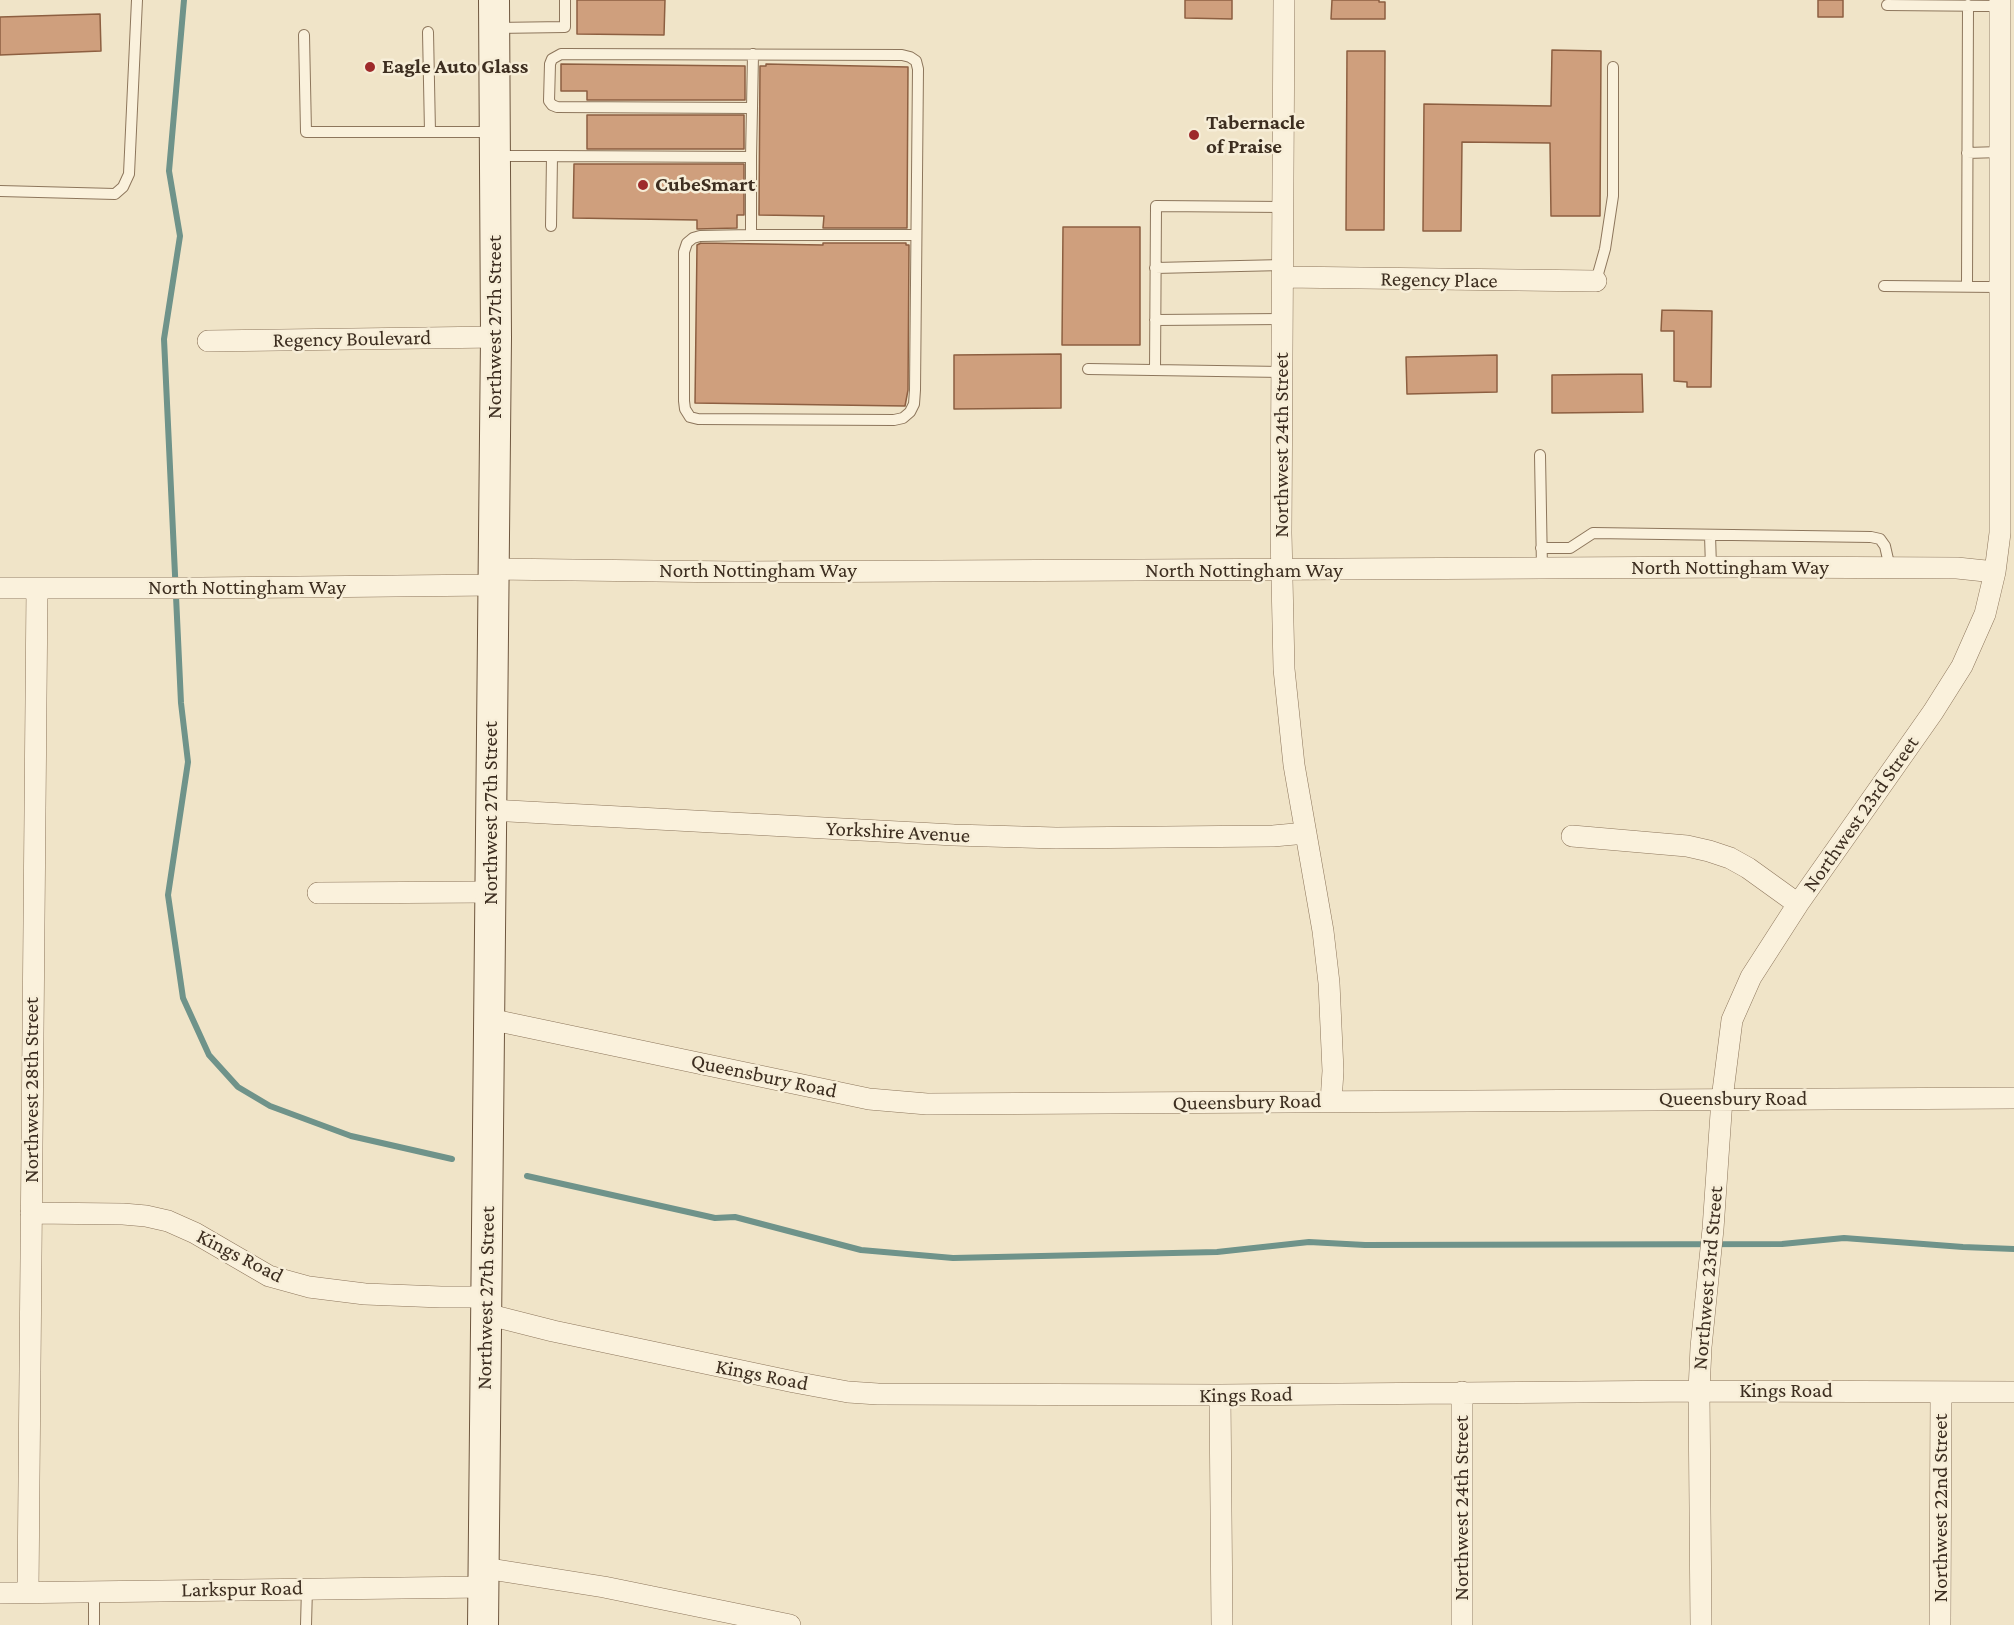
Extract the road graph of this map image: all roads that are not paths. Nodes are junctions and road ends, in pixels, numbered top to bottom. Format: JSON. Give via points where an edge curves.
{"nodes":[{"id":1,"x":137,"y":0,"type":"edge"},
{"id":2,"x":565,"y":0,"type":"edge"},
{"id":3,"x":1284,"y":0,"type":"edge"},
{"id":4,"x":2000,"y":3,"type":"edge"},
{"id":5,"x":1887,"y":5,"type":"dead end"},
{"id":6,"x":1968,"y":5,"type":"junction"},
{"id":7,"x":494,"y":14,"type":"edge"},
{"id":8,"x":428,"y":32,"type":"dead end"},
{"id":9,"x":304,"y":34,"type":"dead end"},
{"id":10,"x":753,"y":54,"type":"junction"},
{"id":11,"x":1613,"y":67,"type":"dead end"},
{"id":12,"x":752,"y":108,"type":"junction"},
{"id":13,"x":430,"y":132,"type":"junction"},
{"id":14,"x":496,"y":144,"type":"junction"},
{"id":15,"x":2000,"y":152,"type":"junction"},
{"id":16,"x":1967,"y":153,"type":"junction"},
{"id":17,"x":552,"y":156,"type":"junction"},
{"id":18,"x":751,"y":157,"type":"junction"},
{"id":19,"x":0,"y":191,"type":"edge"},
{"id":20,"x":1283,"y":207,"type":"junction"},
{"id":21,"x":551,"y":225,"type":"dead end"},
{"id":22,"x":751,"y":235,"type":"junction"},
{"id":23,"x":916,"y":235,"type":"junction"},
{"id":24,"x":1155,"y":268,"type":"junction"},
{"id":25,"x":1283,"y":271,"type":"junction"},
{"id":26,"x":1596,"y":281,"type":"joint"},
{"id":27,"x":1884,"y":286,"type":"dead end"},
{"id":28,"x":1967,"y":286,"type":"junction"},
{"id":29,"x":2000,"y":287,"type":"junction"},
{"id":30,"x":1282,"y":319,"type":"junction"},
{"id":31,"x":1155,"y":320,"type":"junction"},
{"id":32,"x":496,"y":337,"type":"junction"},
{"id":33,"x":208,"y":341,"type":"dead end"},
{"id":34,"x":1088,"y":369,"type":"dead end"},
{"id":35,"x":1155,"y":370,"type":"junction"},
{"id":36,"x":1282,"y":372,"type":"junction"},
{"id":37,"x":1540,"y":455,"type":"dead end"},
{"id":38,"x":1710,"y":535,"type":"junction"},
{"id":39,"x":1541,"y":558,"type":"junction"},
{"id":40,"x":1711,"y":567,"type":"junction"},
{"id":41,"x":1890,"y":568,"type":"junction"},
{"id":42,"x":1282,"y":570,"type":"junction"},
{"id":43,"x":1995,"y":572,"type":"junction"},
{"id":44,"x":493,"y":577,"type":"junction"},
{"id":45,"x":0,"y":588,"type":"edge"},
{"id":46,"x":37,"y":588,"type":"junction"},
{"id":47,"x":490,"y":810,"type":"junction"},
{"id":48,"x":1306,"y":833,"type":"junction"},
{"id":49,"x":1572,"y":836,"type":"dead end"},
{"id":50,"x":490,"y":892,"type":"junction"},
{"id":51,"x":318,"y":893,"type":"dead end"},
{"id":52,"x":1798,"y":904,"type":"junction"},
{"id":53,"x":489,"y":1019,"type":"junction"},
{"id":54,"x":2014,"y":1098,"type":"edge"},
{"id":55,"x":1722,"y":1099,"type":"junction"},
{"id":56,"x":1331,"y":1102,"type":"junction"},
{"id":57,"x":31,"y":1213,"type":"junction"},
{"id":58,"x":486,"y":1306,"type":"junction"},
{"id":59,"x":1699,"y":1391,"type":"junction"},
{"id":60,"x":1462,"y":1392,"type":"junction"},
{"id":61,"x":1941,"y":1392,"type":"junction"},
{"id":62,"x":2014,"y":1392,"type":"edge"},
{"id":63,"x":1220,"y":1395,"type":"junction"},
{"id":64,"x":484,"y":1577,"type":"junction"},
{"id":65,"x":307,"y":1588,"type":"junction"},
{"id":66,"x":94,"y":1591,"type":"junction"},
{"id":67,"x":28,"y":1592,"type":"junction"},
{"id":68,"x":0,"y":1593,"type":"edge"},
{"id":69,"x":743,"y":1620,"type":"edge"},
{"id":70,"x":94,"y":1625,"type":"edge"},
{"id":71,"x":306,"y":1625,"type":"edge"},
{"id":72,"x":483,"y":1625,"type":"edge"},
{"id":73,"x":790,"y":1625,"type":"edge"},
{"id":74,"x":1222,"y":1625,"type":"edge"},
{"id":75,"x":1462,"y":1625,"type":"edge"},
{"id":76,"x":1701,"y":1625,"type":"edge"},
{"id":77,"x":1941,"y":1625,"type":"edge"}],
"edges":[{"from":1,"to":19,"type":"lane","via":[[129,174],[123,187],[115,194]]},
{"from":2,"to":7,"type":"lane","via":[[565,27]]},
{"from":3,"to":20,"type":"street","name":"Northwest 24th Street"},
{"from":4,"to":6,"type":"lane"},
{"from":4,"to":15,"type":"street","name":"Northwest 23rd Street"},
{"from":5,"to":6,"type":"lane"},
{"from":6,"to":16,"type":"lane"},
{"from":7,"to":14,"type":"main road","name":"Northwest 27th Street"},
{"from":8,"to":13,"type":"lane"},
{"from":9,"to":13,"type":"lane","via":[[306,132]]},
{"from":10,"to":12,"type":"lane"},
{"from":10,"to":12,"type":"lane","via":[[561,54],[550,64],[549,93],[549,101],[557,107]]},
{"from":10,"to":23,"type":"lane","via":[[902,55],[916,62]]},
{"from":11,"to":26,"type":"lane","via":[[1613,196]]},
{"from":12,"to":18,"type":"lane"},
{"from":13,"to":14,"type":"lane"},
{"from":14,"to":17,"type":"lane"},
{"from":14,"to":32,"type":"main road","name":"Northwest 27th Street"},
{"from":15,"to":16,"type":"lane"},
{"from":15,"to":29,"type":"street","name":"Northwest 23rd Street"},
{"from":16,"to":28,"type":"lane"},
{"from":17,"to":18,"type":"lane"},
{"from":17,"to":21,"type":"lane"},
{"from":18,"to":22,"type":"lane"},
{"from":20,"to":24,"type":"lane","via":[[1156,206]]},
{"from":20,"to":25,"type":"street","name":"Northwest 24th Street"},
{"from":22,"to":23,"type":"lane"},
{"from":22,"to":23,"type":"lane","via":[[700,236],[687,243],[684,401],[690,417],[903,418],[910,412],[915,397]]},
{"from":24,"to":25,"type":"lane"},
{"from":24,"to":31,"type":"lane"},
{"from":25,"to":26,"type":"street","name":"Regency Place"},
{"from":25,"to":30,"type":"street","name":"Northwest 24th Street"},
{"from":27,"to":28,"type":"lane"},
{"from":28,"to":29,"type":"lane"},
{"from":29,"to":43,"type":"street","name":"Northwest 23rd Street","via":[[2000,533]]},
{"from":30,"to":31,"type":"lane"},
{"from":30,"to":36,"type":"street","name":"Northwest 24th Street"},
{"from":31,"to":35,"type":"lane"},
{"from":32,"to":33,"type":"street","name":"Regency Boulevard"},
{"from":32,"to":44,"type":"main road","name":"Northwest 27th Street"},
{"from":34,"to":35,"type":"lane"},
{"from":35,"to":36,"type":"lane"},
{"from":36,"to":42,"type":"street","name":"Northwest 24th Street"},
{"from":37,"to":39,"type":"lane"},
{"from":38,"to":39,"type":"lane","via":[[1593,533],[1570,548]]},
{"from":38,"to":40,"type":"lane"},
{"from":38,"to":41,"type":"lane","via":[[1871,537],[1880,539],[1885,546]]},
{"from":39,"to":40,"type":"street","name":"North Nottingham Way"},
{"from":39,"to":42,"type":"street","name":"North Nottingham Way"},
{"from":40,"to":41,"type":"street","name":"North Nottingham Way"},
{"from":41,"to":43,"type":"street","name":"North Nottingham Way"},
{"from":42,"to":44,"type":"street","name":"North Nottingham Way"},
{"from":42,"to":48,"type":"street","name":"Northwest 24th Street","via":[[1287,711]]},
{"from":43,"to":52,"type":"street","name":"Northwest 23rd Street","via":[[1985,614],[1962,666]]},
{"from":44,"to":46,"type":"street","name":"North Nottingham Way","via":[[201,588]]},
{"from":44,"to":47,"type":"main road","name":"Northwest 27th Street"},
{"from":45,"to":46,"type":"street","name":"North Nottingham Way"},
{"from":46,"to":57,"type":"street","name":"Northwest 28th Street"},
{"from":47,"to":48,"type":"street","name":"Yorkshire Avenue","via":[[1056,838]]},
{"from":47,"to":50,"type":"main road","name":"Northwest 27th Street"},
{"from":48,"to":56,"type":"street","name":"Northwest 24th Street","via":[[1329,983]]},
{"from":49,"to":52,"type":"street","via":[[1709,851],[1748,868]]},
{"from":50,"to":51,"type":"street"},
{"from":50,"to":53,"type":"main road","name":"Northwest 27th Street"},
{"from":52,"to":55,"type":"street","name":"Northwest 23rd Street","via":[[1740,999],[1729,1038]]},
{"from":53,"to":56,"type":"street","name":"Queensbury Road","via":[[902,1103]]},
{"from":53,"to":58,"type":"main road","name":"Northwest 27th Street"},
{"from":54,"to":55,"type":"street","name":"Queensbury Road"},
{"from":55,"to":56,"type":"street","name":"Queensbury Road"},
{"from":55,"to":59,"type":"street","name":"Northwest 23rd Street"},
{"from":57,"to":58,"type":"street","name":"Kings Road","via":[[146,1216],[195,1233],[269,1276],[309,1287],[441,1298]]},
{"from":57,"to":67,"type":"street","name":"Northwest 28th Street"},
{"from":58,"to":63,"type":"street","name":"Kings Road","via":[[598,1341],[848,1392]]},
{"from":58,"to":64,"type":"main road","name":"Northwest 27th Street"},
{"from":59,"to":60,"type":"street","name":"Kings Road"},
{"from":59,"to":61,"type":"street","name":"Kings Road"},
{"from":59,"to":76,"type":"street","name":"Northwest 23rd Street"},
{"from":60,"to":63,"type":"street","name":"Kings Road"},
{"from":60,"to":75,"type":"street","name":"Northwest 24th Street"},
{"from":61,"to":62,"type":"street","name":"Kings Road"},
{"from":61,"to":77,"type":"street","name":"Northwest 22nd Street"},
{"from":63,"to":74,"type":"street"},
{"from":64,"to":65,"type":"street","name":"Larkspur Road"},
{"from":64,"to":69,"type":"street","name":"Larkspur Road","via":[[604,1587]]},
{"from":64,"to":72,"type":"main road","name":"Northwest 27th Street"},
{"from":65,"to":66,"type":"street","name":"Larkspur Road"},
{"from":65,"to":71,"type":"lane"},
{"from":66,"to":67,"type":"street","name":"Larkspur Road"},
{"from":66,"to":70,"type":"lane"},
{"from":67,"to":68,"type":"street","name":"Larkspur Road"},
{"from":69,"to":73,"type":"street","name":"Larkspur Road"}]}
